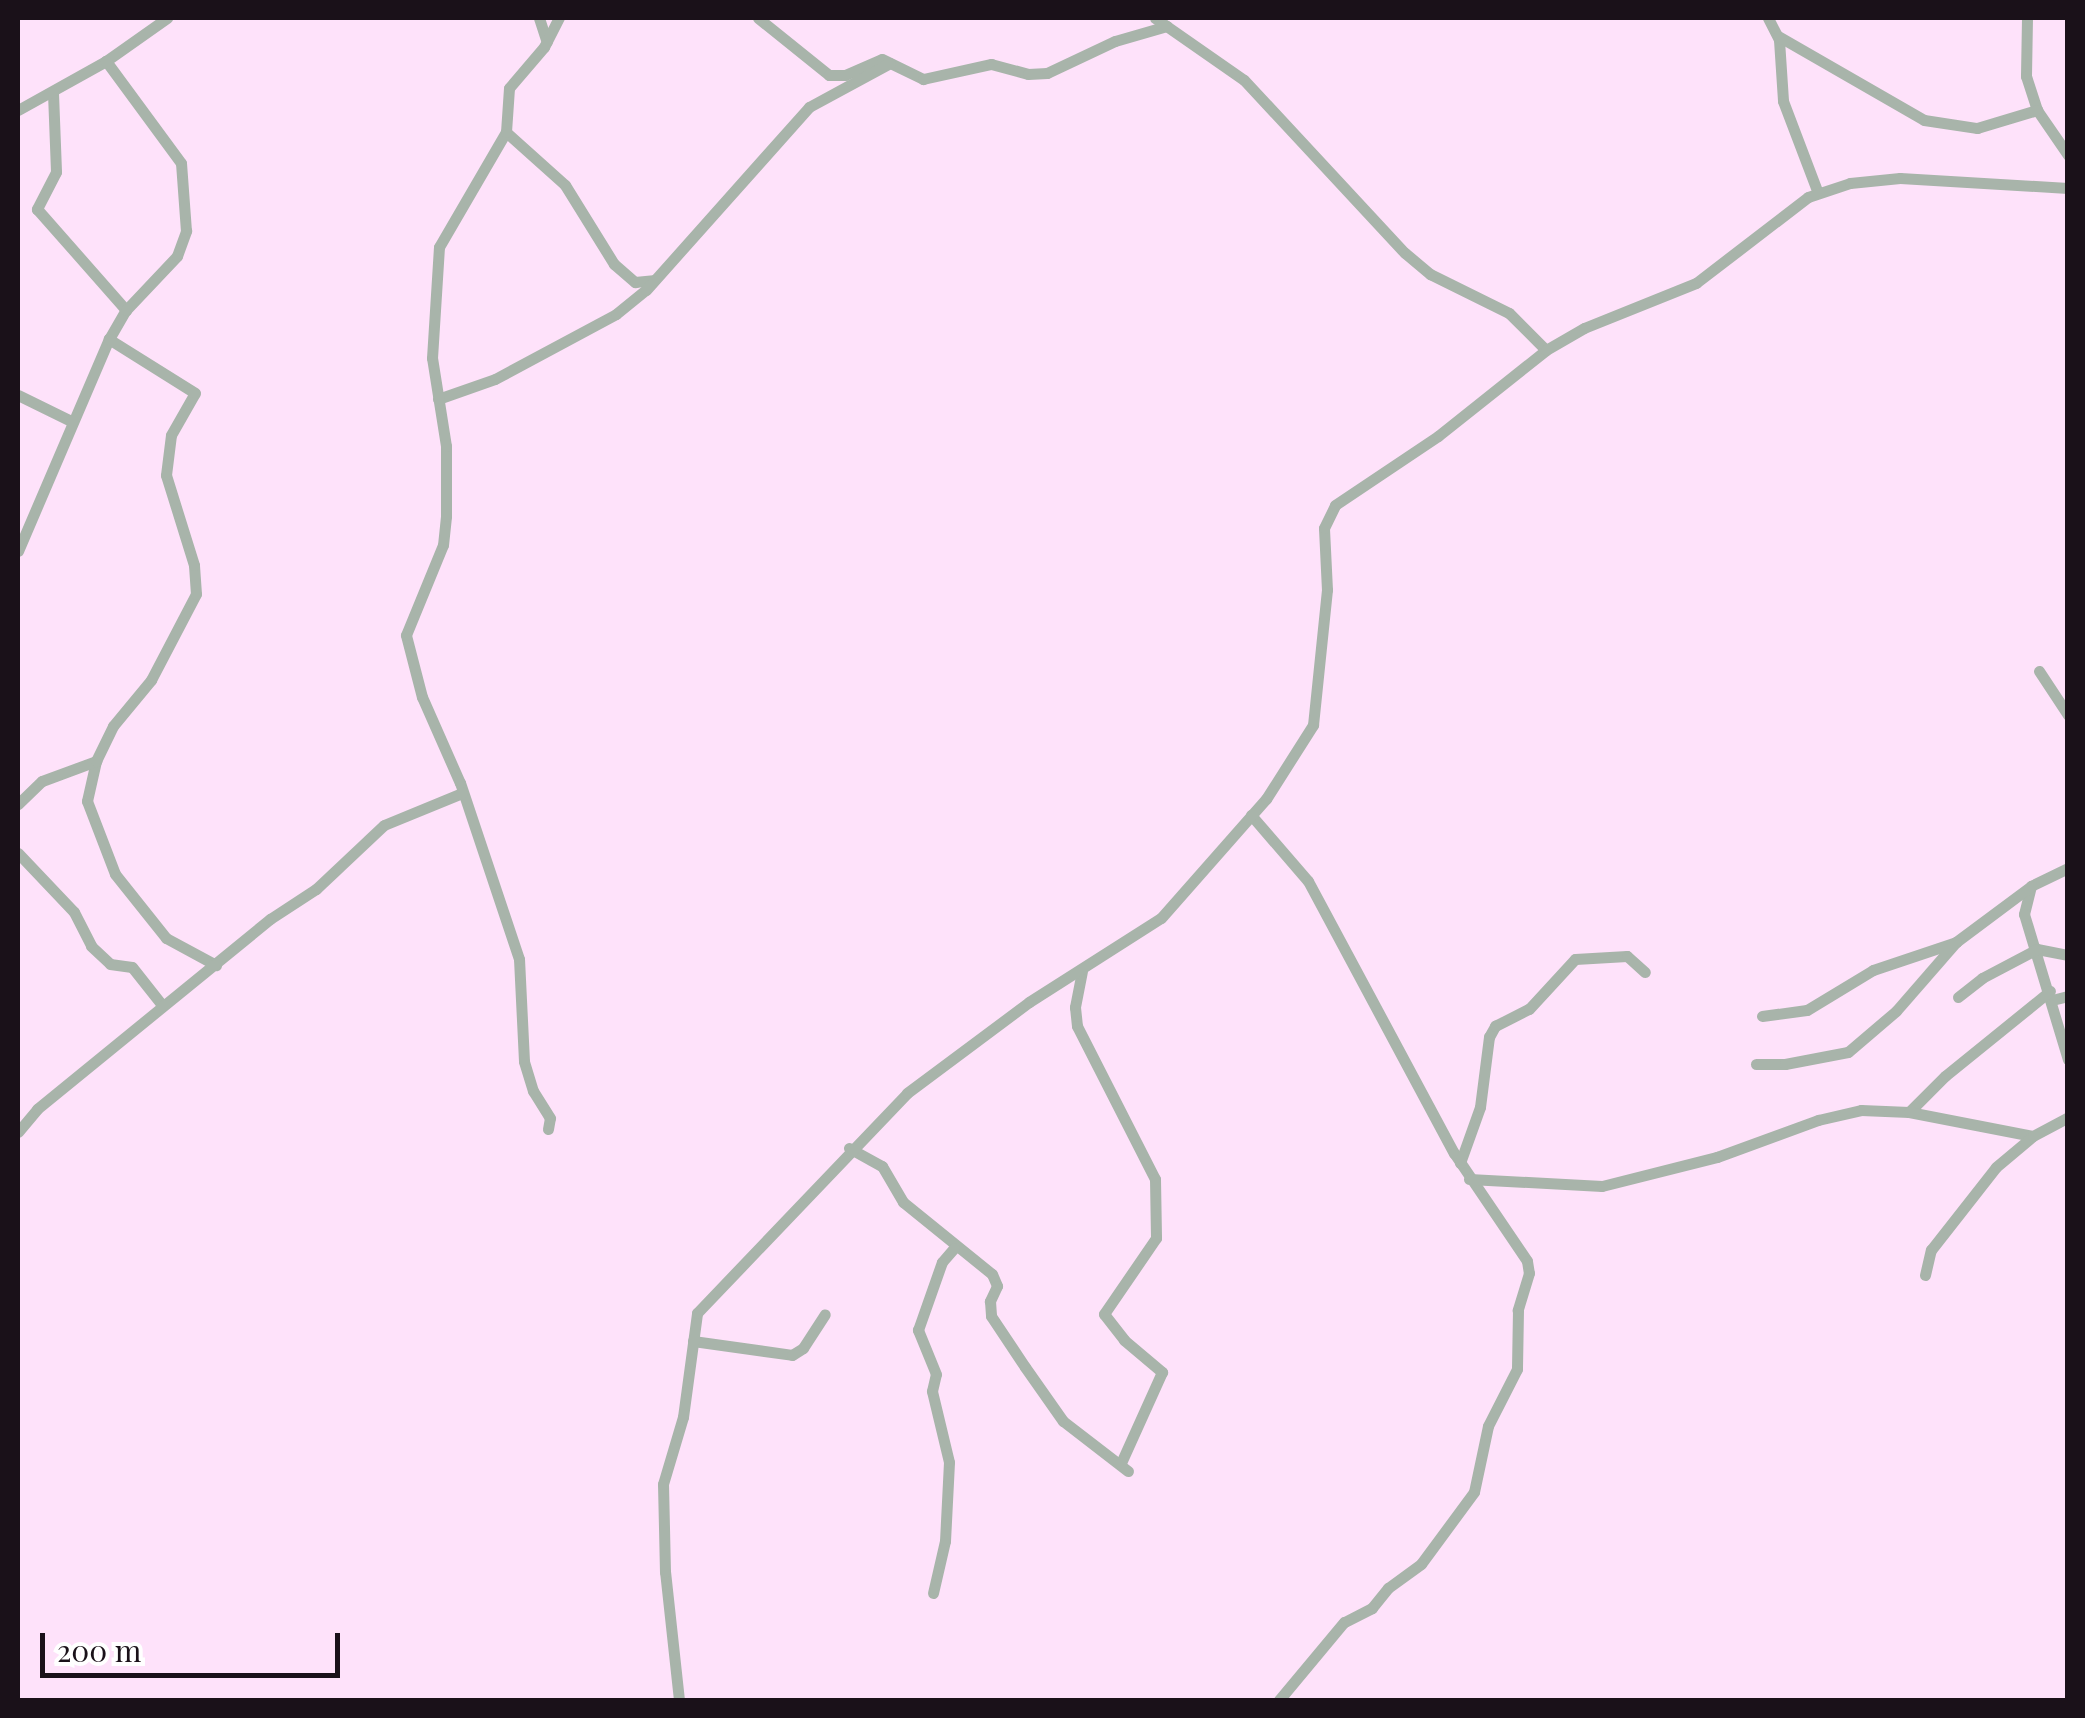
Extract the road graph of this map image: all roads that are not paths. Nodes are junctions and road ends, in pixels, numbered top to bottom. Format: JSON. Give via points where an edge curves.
{"nodes":[{"id":1,"x":166,"y":18,"type":"edge"},
{"id":2,"x":538,"y":18,"type":"edge"},
{"id":3,"x":559,"y":18,"type":"edge"},
{"id":4,"x":758,"y":18,"type":"edge"},
{"id":5,"x":1155,"y":18,"type":"edge"},
{"id":6,"x":1768,"y":18,"type":"edge"},
{"id":7,"x":2027,"y":18,"type":"edge"},
{"id":8,"x":1167,"y":26,"type":"junction"},
{"id":9,"x":1778,"y":36,"type":"junction"},
{"id":10,"x":548,"y":42,"type":"junction"},
{"id":11,"x":106,"y":61,"type":"junction"},
{"id":12,"x":890,"y":62,"type":"junction"},
{"id":13,"x":54,"y":93,"type":"junction"},
{"id":14,"x":18,"y":110,"type":"edge"},
{"id":15,"x":2037,"y":110,"type":"junction"},
{"id":16,"x":506,"y":132,"type":"junction"},
{"id":17,"x":2068,"y":155,"type":"edge"},
{"id":18,"x":2068,"y":188,"type":"edge"},
{"id":19,"x":1818,"y":193,"type":"junction"},
{"id":20,"x":654,"y":280,"type":"junction"},
{"id":21,"x":126,"y":310,"type":"junction"},
{"id":22,"x":109,"y":339,"type":"junction"},
{"id":23,"x":1546,"y":350,"type":"junction"},
{"id":24,"x":18,"y":395,"type":"edge"},
{"id":25,"x":438,"y":400,"type":"junction"},
{"id":26,"x":71,"y":420,"type":"junction"},
{"id":27,"x":18,"y":551,"type":"edge"},
{"id":28,"x":2039,"y":671,"type":"dead end"},
{"id":29,"x":2068,"y":715,"type":"edge"},
{"id":30,"x":96,"y":761,"type":"junction"},
{"id":31,"x":462,"y":792,"type":"junction"},
{"id":32,"x":18,"y":804,"type":"edge"},
{"id":33,"x":1251,"y":815,"type":"junction"},
{"id":34,"x":18,"y":853,"type":"edge"},
{"id":35,"x":2068,"y":868,"type":"edge"},
{"id":36,"x":2031,"y":886,"type":"junction"},
{"id":37,"x":1956,"y":942,"type":"junction"},
{"id":38,"x":2037,"y":949,"type":"junction"},
{"id":39,"x":2068,"y":956,"type":"edge"},
{"id":40,"x":216,"y":964,"type":"junction"},
{"id":41,"x":1082,"y":970,"type":"junction"},
{"id":42,"x":1645,"y":972,"type":"dead end"},
{"id":43,"x":2046,"y":977,"type":"junction"},
{"id":44,"x":2051,"y":996,"type":"junction"},
{"id":45,"x":2068,"y":996,"type":"edge"},
{"id":46,"x":1958,"y":997,"type":"dead end"},
{"id":47,"x":162,"y":1005,"type":"junction"},
{"id":48,"x":1762,"y":1016,"type":"dead end"},
{"id":49,"x":2068,"y":1060,"type":"edge"},
{"id":50,"x":1756,"y":1064,"type":"dead end"},
{"id":51,"x":1909,"y":1112,"type":"junction"},
{"id":52,"x":2067,"y":1119,"type":"edge"},
{"id":53,"x":548,"y":1129,"type":"dead end"},
{"id":54,"x":18,"y":1132,"type":"edge"},
{"id":55,"x":2033,"y":1136,"type":"junction"},
{"id":56,"x":849,"y":1148,"type":"junction"},
{"id":57,"x":1460,"y":1163,"type":"junction"},
{"id":58,"x":1469,"y":1179,"type":"junction"},
{"id":59,"x":954,"y":1248,"type":"junction"},
{"id":60,"x":1925,"y":1274,"type":"dead end"},
{"id":61,"x":825,"y":1314,"type":"dead end"},
{"id":62,"x":693,"y":1341,"type":"junction"},
{"id":63,"x":934,"y":1593,"type":"dead end"},
{"id":64,"x":679,"y":1700,"type":"edge"},
{"id":65,"x":1279,"y":1700,"type":"edge"}],
"edges":[{"from":1,"to":11,"type":"street"},
{"from":2,"to":10,"type":"street"},
{"from":3,"to":10,"type":"street"},
{"from":4,"to":12,"type":"street","via":[[829,74],[845,75],[877,58]]},
{"from":5,"to":8,"type":"street"},
{"from":6,"to":9,"type":"street"},
{"from":7,"to":15,"type":"street","via":[[2026,76]]},
{"from":8,"to":12,"type":"street","via":[[1047,73],[991,64],[922,79]]},
{"from":8,"to":23,"type":"street","via":[[1267,101],[1405,253],[1430,274],[1509,313]]},
{"from":9,"to":15,"type":"street","via":[[1924,120],[1977,128]]},
{"from":9,"to":19,"type":"street","via":[[1783,101]]},
{"from":10,"to":16,"type":"street","via":[[506,93]]},
{"from":11,"to":13,"type":"street"},
{"from":11,"to":21,"type":"street","via":[[172,148],[184,177],[186,231],[179,251]]},
{"from":12,"to":20,"type":"street","via":[[809,107]]},
{"from":13,"to":14,"type":"street"},
{"from":13,"to":21,"type":"street","via":[[56,172],[37,209]]},
{"from":15,"to":17,"type":"street"},
{"from":16,"to":20,"type":"street","via":[[565,185],[614,264],[635,282]]},
{"from":16,"to":25,"type":"street","via":[[438,247],[432,342]]},
{"from":18,"to":19,"type":"street","via":[[1900,178]]},
{"from":19,"to":23,"type":"street","via":[[1786,210],[1696,283]]},
{"from":20,"to":25,"type":"street","via":[[596,327]]},
{"from":21,"to":22,"type":"street"},
{"from":22,"to":26,"type":"street"},
{"from":22,"to":30,"type":"street","via":[[195,393],[170,436],[166,475],[197,585],[158,667],[113,726]]},
{"from":23,"to":33,"type":"street","via":[[1328,514],[1313,725]]},
{"from":24,"to":26,"type":"street"},
{"from":25,"to":31,"type":"street","via":[[447,466],[444,538],[406,635],[422,697]]},
{"from":26,"to":27,"type":"street"},
{"from":28,"to":29,"type":"street"},
{"from":30,"to":32,"type":"street","via":[[42,781]]},
{"from":30,"to":40,"type":"street","via":[[86,798],[115,874],[166,938]]},
{"from":31,"to":40,"type":"street","via":[[384,825],[316,889]]},
{"from":31,"to":53,"type":"street","via":[[519,959],[525,1068],[550,1118]]},
{"from":33,"to":41,"type":"street","via":[[1161,918]]},
{"from":33,"to":57,"type":"street","via":[[1308,881]]},
{"from":34,"to":47,"type":"street","via":[[74,912],[91,946],[110,964],[132,967]]},
{"from":35,"to":36,"type":"street"},
{"from":36,"to":37,"type":"street"},
{"from":36,"to":38,"type":"street","via":[[2024,914]]},
{"from":37,"to":48,"type":"street","via":[[1873,970],[1807,1010]]},
{"from":37,"to":50,"type":"street","via":[[1896,1011],[1848,1052]]},
{"from":38,"to":39,"type":"street"},
{"from":38,"to":43,"type":"street"},
{"from":38,"to":46,"type":"street"},
{"from":39,"to":43,"type":"street"},
{"from":40,"to":47,"type":"street"},
{"from":41,"to":56,"type":"street","via":[[948,1060]]},
{"from":41,"to":59,"type":"street","via":[[1077,1026],[1154,1179],[1156,1238],[1104,1314],[1162,1374],[1124,1467],[1063,1421],[992,1316],[992,1274]]},
{"from":42,"to":57,"type":"street","via":[[1627,956],[1575,959],[1530,1009],[1495,1026],[1480,1106]]},
{"from":43,"to":44,"type":"street"},
{"from":44,"to":45,"type":"street"},
{"from":44,"to":49,"type":"street"},
{"from":44,"to":51,"type":"street","via":[[1941,1079]]},
{"from":47,"to":54,"type":"street"},
{"from":51,"to":55,"type":"street"},
{"from":51,"to":58,"type":"street","via":[[1849,1112],[1717,1158],[1602,1186]]},
{"from":52,"to":55,"type":"street"},
{"from":55,"to":60,"type":"street","via":[[2001,1161],[1964,1207],[1931,1250]]},
{"from":56,"to":59,"type":"street","via":[[888,1171],[903,1202]]},
{"from":56,"to":62,"type":"street","via":[[766,1244],[706,1300],[696,1313]]},
{"from":57,"to":58,"type":"street"},
{"from":58,"to":65,"type":"street","via":[[1529,1273],[1518,1310],[1517,1369],[1488,1426],[1476,1488],[1421,1564],[1372,1608],[1344,1622]]},
{"from":59,"to":63,"type":"street","via":[[942,1262],[918,1330],[937,1376],[932,1391],[950,1462]]},
{"from":61,"to":62,"type":"street","via":[[792,1355]]},
{"from":62,"to":64,"type":"street","via":[[683,1416],[662,1484]]}]}
